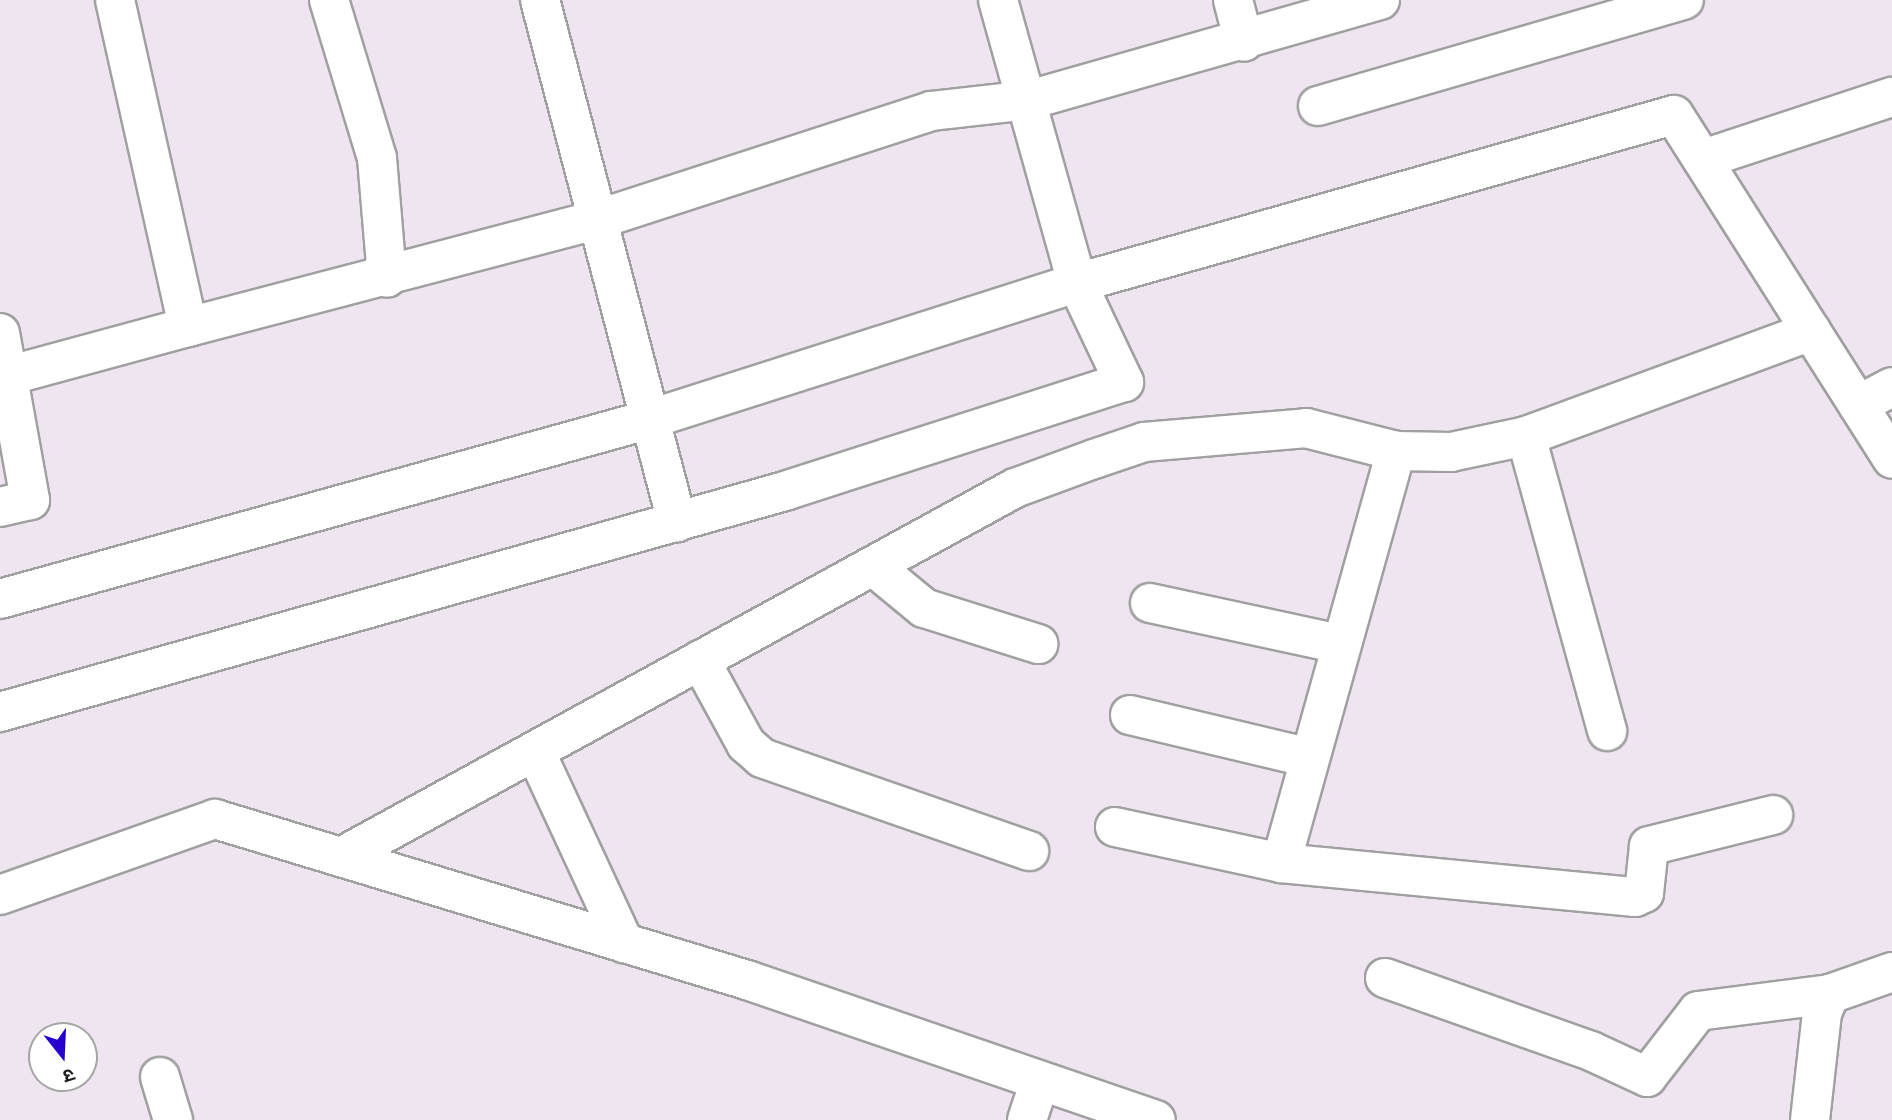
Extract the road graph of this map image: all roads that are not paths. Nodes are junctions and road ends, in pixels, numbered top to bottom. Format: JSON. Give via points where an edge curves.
{"nodes":[{"id":1,"x":115,"y":0,"type":"edge"},
{"id":2,"x":329,"y":0,"type":"edge"},
{"id":3,"x":540,"y":0,"type":"edge"},
{"id":4,"x":999,"y":0,"type":"edge"},
{"id":5,"x":1233,"y":0,"type":"edge"},
{"id":6,"x":1380,"y":0,"type":"edge"},
{"id":7,"x":1684,"y":0,"type":"edge"},
{"id":8,"x":1342,"y":6,"type":"edge"},
{"id":9,"x":1244,"y":42,"type":"junction"},
{"id":10,"x":1892,"y":97,"type":"edge"},
{"id":11,"x":1028,"y":100,"type":"junction"},
{"id":12,"x":1318,"y":106,"type":"dead end"},
{"id":13,"x":1703,"y":159,"type":"junction"},
{"id":14,"x":596,"y":219,"type":"junction"},
{"id":15,"x":387,"y":278,"type":"junction"},
{"id":16,"x":1077,"y":283,"type":"junction"},
{"id":17,"x":188,"y":327,"type":"junction"},
{"id":18,"x":1811,"y":331,"type":"junction"},
{"id":19,"x":0,"y":333,"type":"edge"},
{"id":20,"x":6,"y":377,"type":"edge"},
{"id":21,"x":1892,"y":387,"type":"edge"},
{"id":22,"x":1858,"y":405,"type":"junction"},
{"id":23,"x":647,"y":421,"type":"junction"},
{"id":24,"x":1526,"y":436,"type":"junction"},
{"id":25,"x":1395,"y":451,"type":"junction"},
{"id":26,"x":1892,"y":459,"type":"edge"},
{"id":27,"x":0,"y":507,"type":"edge"},
{"id":28,"x":677,"y":522,"type":"junction"},
{"id":29,"x":873,"y":566,"type":"junction"},
{"id":30,"x":0,"y":599,"type":"edge"},
{"id":31,"x":1150,"y":603,"type":"dead end"},
{"id":32,"x":1038,"y":644,"type":"dead end"},
{"id":33,"x":1339,"y":644,"type":"junction"},
{"id":34,"x":700,"y":660,"type":"junction"},
{"id":35,"x":0,"y":712,"type":"edge"},
{"id":36,"x":1130,"y":715,"type":"dead end"},
{"id":37,"x":1607,"y":731,"type":"dead end"},
{"id":38,"x":535,"y":751,"type":"junction"},
{"id":39,"x":1306,"y":757,"type":"junction"},
{"id":40,"x":1773,"y":815,"type":"dead end"},
{"id":41,"x":1115,"y":827,"type":"dead end"},
{"id":42,"x":1029,"y":851,"type":"dead end"},
{"id":43,"x":341,"y":857,"type":"junction"},
{"id":44,"x":1281,"y":863,"type":"junction"},
{"id":45,"x":0,"y":895,"type":"edge"},
{"id":46,"x":624,"y":943,"type":"junction"},
{"id":47,"x":1892,"y":972,"type":"edge"},
{"id":48,"x":1385,"y":978,"type":"dead end"},
{"id":49,"x":1830,"y":994,"type":"junction"},
{"id":50,"x":160,"y":1077,"type":"dead end"},
{"id":51,"x":1040,"y":1081,"type":"junction"},
{"id":52,"x":173,"y":1120,"type":"edge"},
{"id":53,"x":1027,"y":1120,"type":"edge"},
{"id":54,"x":1156,"y":1120,"type":"edge"},
{"id":55,"x":1810,"y":1120,"type":"edge"}],
"edges":[{"from":1,"to":17,"type":"street"},
{"from":2,"to":15,"type":"street","via":[[377,158]]},
{"from":3,"to":14,"type":"street"},
{"from":4,"to":11,"type":"street"},
{"from":5,"to":9,"type":"street"},
{"from":6,"to":8,"type":"street"},
{"from":7,"to":12,"type":"street"},
{"from":8,"to":9,"type":"street"},
{"from":9,"to":11,"type":"street"},
{"from":10,"to":13,"type":"street"},
{"from":11,"to":14,"type":"street","via":[[931,111]]},
{"from":11,"to":16,"type":"street"},
{"from":13,"to":16,"type":"street","via":[[1674,115]]},
{"from":13,"to":18,"type":"street"},
{"from":14,"to":15,"type":"street"},
{"from":14,"to":23,"type":"street"},
{"from":15,"to":17,"type":"street"},
{"from":16,"to":23,"type":"street"},
{"from":16,"to":28,"type":"street","via":[[1124,382]]},
{"from":17,"to":20,"type":"street"},
{"from":18,"to":22,"type":"street"},
{"from":18,"to":24,"type":"street"},
{"from":19,"to":20,"type":"street"},
{"from":20,"to":27,"type":"street","via":[[30,500]]},
{"from":21,"to":22,"type":"street"},
{"from":22,"to":26,"type":"street"},
{"from":23,"to":28,"type":"street"},
{"from":23,"to":30,"type":"street"},
{"from":24,"to":25,"type":"street","via":[[1451,452]]},
{"from":24,"to":37,"type":"street"},
{"from":25,"to":29,"type":"street","via":[[1306,428],[1144,443],[1015,488]]},
{"from":25,"to":33,"type":"street"},
{"from":28,"to":35,"type":"street"},
{"from":29,"to":32,"type":"street","via":[[924,608]]},
{"from":29,"to":34,"type":"street"},
{"from":31,"to":33,"type":"street"},
{"from":33,"to":39,"type":"street"},
{"from":34,"to":38,"type":"street"},
{"from":34,"to":42,"type":"street","via":[[746,744],[762,758]]},
{"from":36,"to":39,"type":"street"},
{"from":38,"to":43,"type":"street"},
{"from":38,"to":46,"type":"street"},
{"from":39,"to":44,"type":"street"},
{"from":40,"to":44,"type":"street","via":[[1649,846],[1639,897]]},
{"from":41,"to":44,"type":"street"},
{"from":43,"to":45,"type":"street","via":[[215,819]]},
{"from":43,"to":46,"type":"street"},
{"from":46,"to":51,"type":"street"},
{"from":47,"to":49,"type":"street"},
{"from":48,"to":49,"type":"street","via":[[1647,1077],[1698,1012]]},
{"from":49,"to":55,"type":"street","via":[[1822,1013]]},
{"from":50,"to":52,"type":"street"},
{"from":51,"to":53,"type":"street"},
{"from":51,"to":54,"type":"street"}]}
